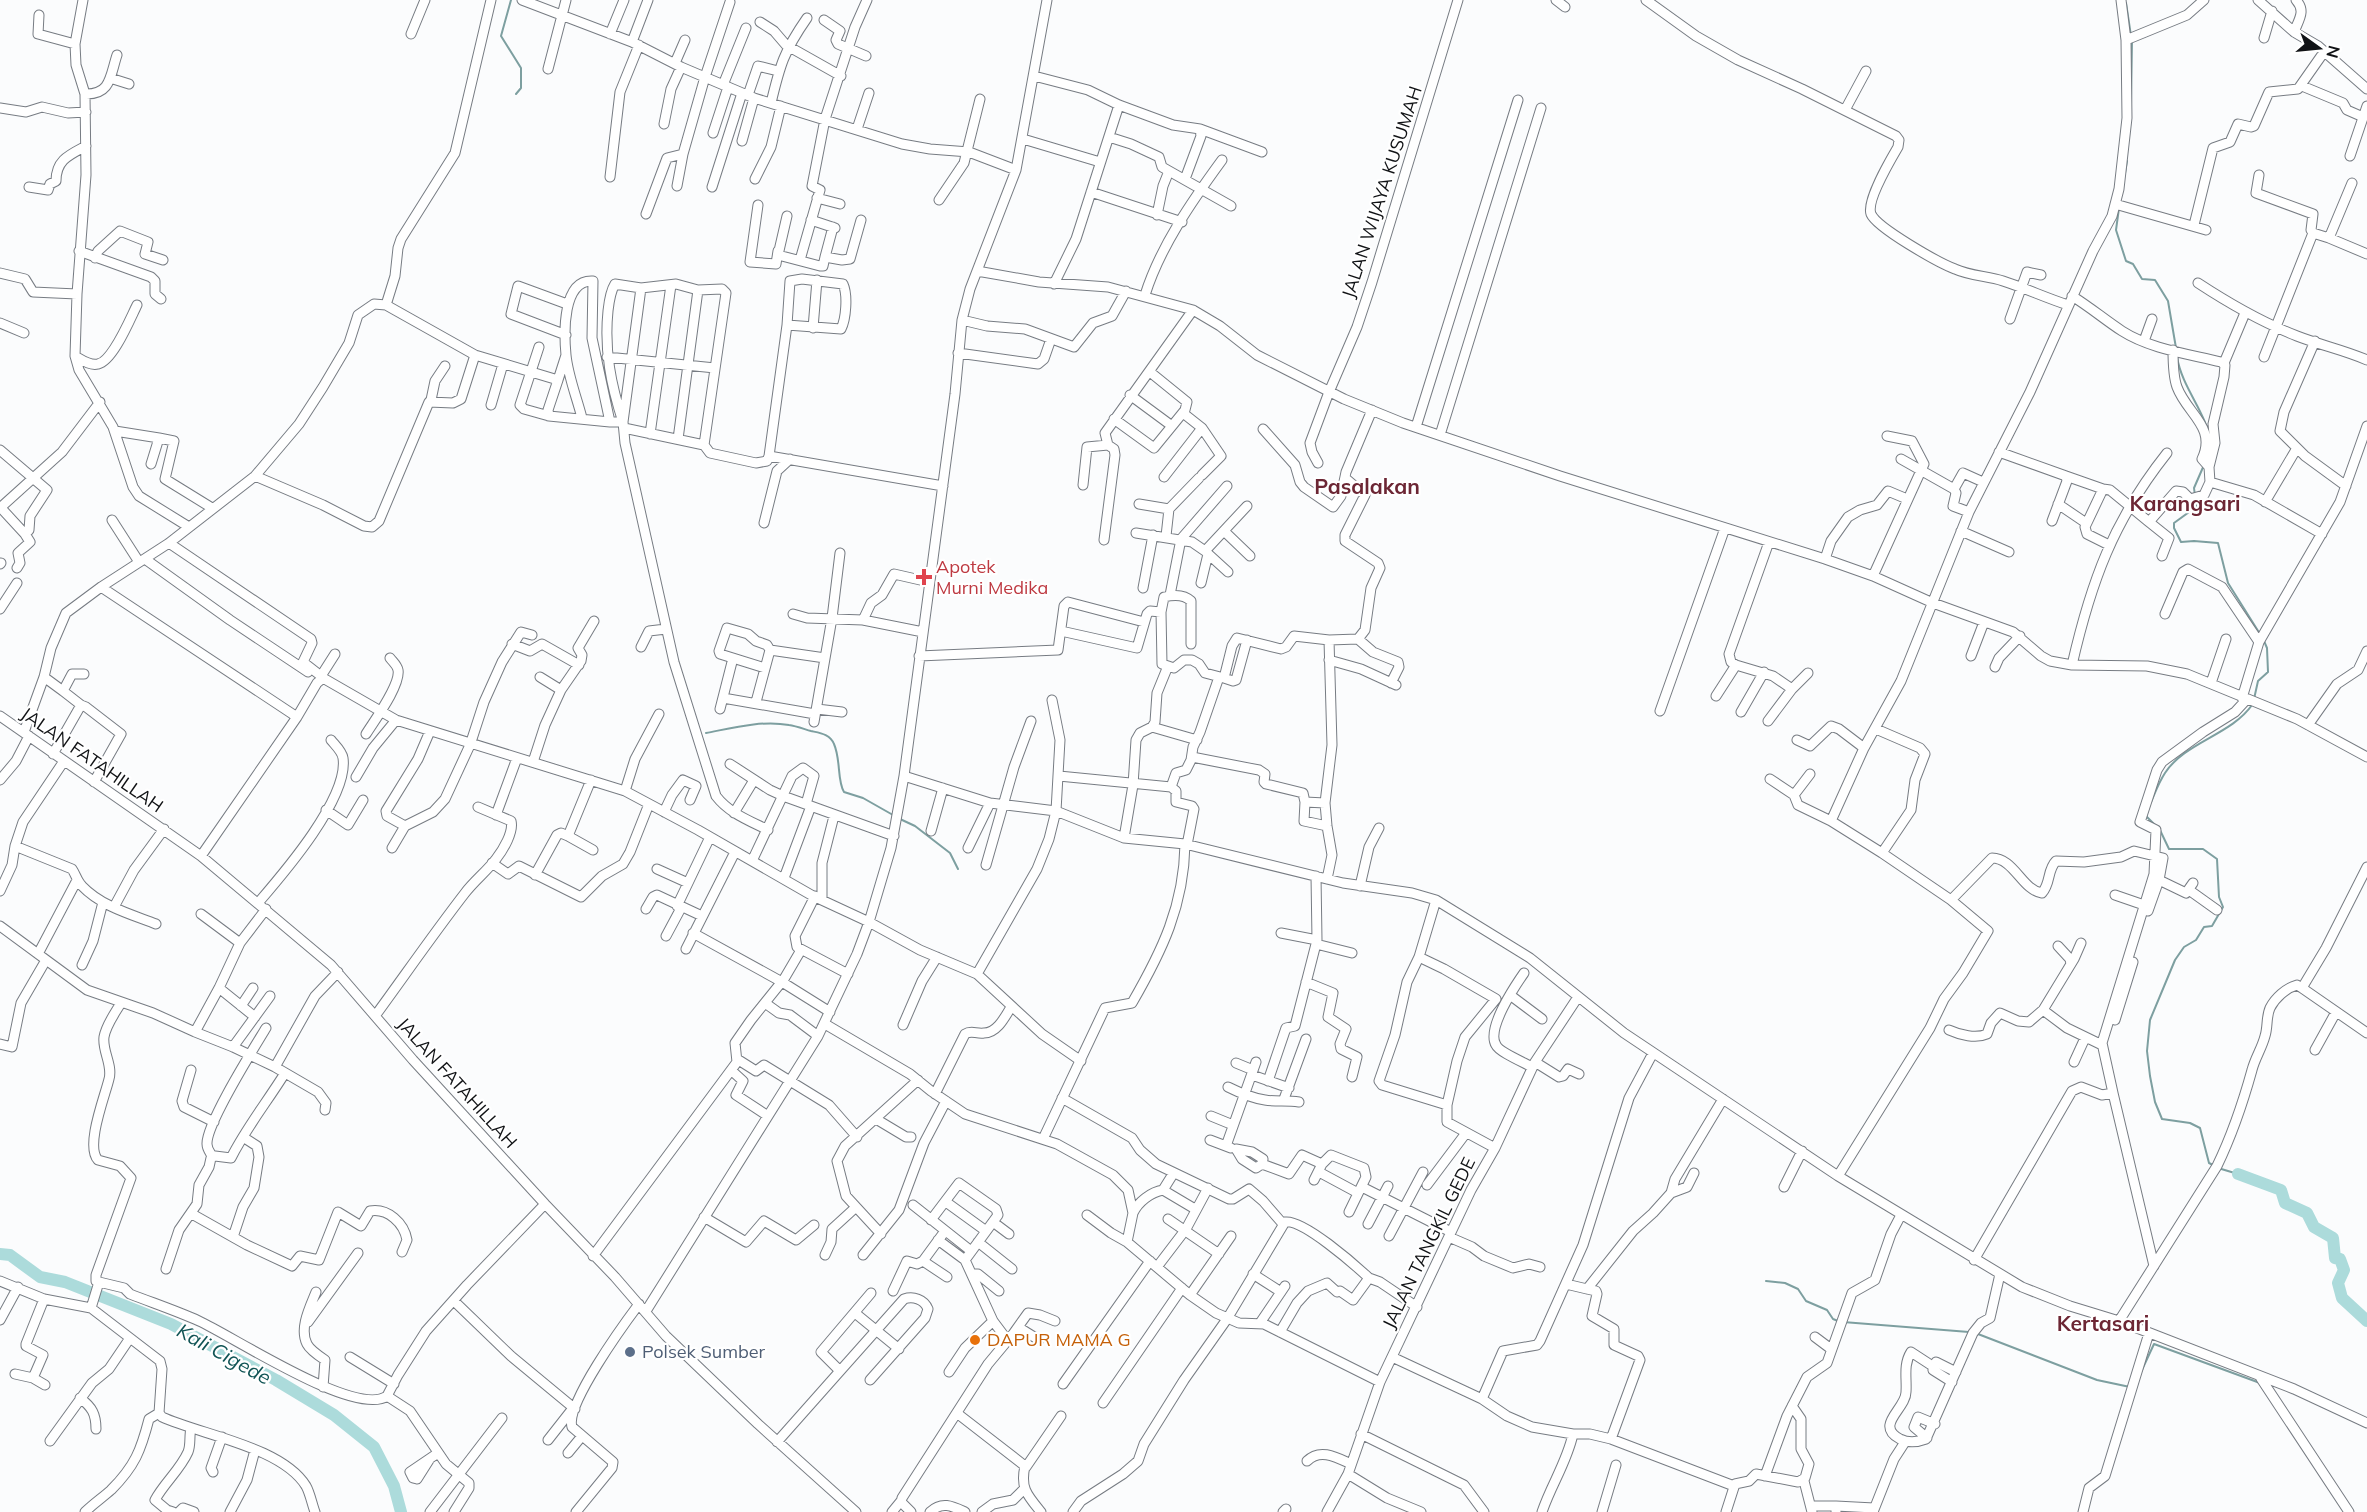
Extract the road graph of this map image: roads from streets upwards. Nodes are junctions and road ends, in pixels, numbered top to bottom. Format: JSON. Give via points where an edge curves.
{"nodes":[{"id":1,"x":83,"y":0,"type":"edge"},
{"id":2,"x":425,"y":0,"type":"edge"},
{"id":3,"x":491,"y":0,"type":"edge"},
{"id":4,"x":522,"y":0,"type":"edge"},
{"id":5,"x":566,"y":0,"type":"edge"},
{"id":6,"x":624,"y":0,"type":"edge"},
{"id":7,"x":648,"y":0,"type":"edge"},
{"id":8,"x":867,"y":0,"type":"edge"},
{"id":9,"x":1047,"y":0,"type":"edge"},
{"id":10,"x":1458,"y":0,"type":"edge"},
{"id":11,"x":1556,"y":0,"type":"edge"},
{"id":12,"x":1646,"y":0,"type":"edge"},
{"id":13,"x":2121,"y":0,"type":"edge"},
{"id":14,"x":2204,"y":0,"type":"edge"},
{"id":15,"x":2258,"y":0,"type":"edge"},
{"id":16,"x":2296,"y":0,"type":"edge"},
{"id":17,"x":730,"y":2,"type":"dead end"},
{"id":18,"x":1565,"y":8,"type":"dead end"},
{"id":19,"x":2272,"y":11,"type":"junction"},
{"id":20,"x":39,"y":15,"type":"dead end"},
{"id":21,"x":561,"y":16,"type":"junction"},
{"id":22,"x":807,"y":18,"type":"dead end"},
{"id":23,"x":824,"y":20,"type":"dead end"},
{"id":24,"x":760,"y":22,"type":"dead end"},
{"id":25,"x":746,"y":28,"type":"dead end"},
{"id":26,"x":2294,"y":32,"type":"junction"},
{"id":27,"x":411,"y":34,"type":"dead end"},
{"id":28,"x":610,"y":34,"type":"junction"},
{"id":29,"x":2264,"y":38,"type":"dead end"},
{"id":30,"x":2130,"y":39,"type":"junction"},
{"id":31,"x":685,"y":40,"type":"dead end"},
{"id":32,"x":75,"y":44,"type":"junction"},
{"id":33,"x":636,"y":44,"type":"junction"},
{"id":34,"x":788,"y":46,"type":"junction"},
{"id":35,"x":849,"y":49,"type":"junction"},
{"id":36,"x":2324,"y":52,"type":"junction"},
{"id":37,"x":117,"y":55,"type":"dead end"},
{"id":38,"x":866,"y":56,"type":"dead end"},
{"id":39,"x":678,"y":65,"type":"junction"},
{"id":40,"x":548,"y":69,"type":"dead end"},
{"id":41,"x":778,"y":70,"type":"junction"},
{"id":42,"x":1866,"y":71,"type":"dead end"},
{"id":43,"x":841,"y":76,"type":"junction"},
{"id":44,"x":1034,"y":76,"type":"junction"},
{"id":45,"x":705,"y":77,"type":"junction"},
{"id":46,"x":110,"y":78,"type":"junction"},
{"id":47,"x":129,"y":84,"type":"dead end"},
{"id":48,"x":725,"y":86,"type":"junction"},
{"id":49,"x":2302,"y":86,"type":"junction"},
{"id":50,"x":2367,"y":89,"type":"edge"},
{"id":51,"x":869,"y":93,"type":"dead end"},
{"id":52,"x":85,"y":94,"type":"junction"},
{"id":53,"x":748,"y":95,"type":"junction"},
{"id":54,"x":980,"y":99,"type":"dead end"},
{"id":55,"x":1518,"y":100,"type":"dead end"},
{"id":56,"x":776,"y":105,"type":"junction"},
{"id":57,"x":1119,"y":105,"type":"junction"},
{"id":58,"x":2367,"y":106,"type":"edge"},
{"id":59,"x":0,"y":108,"type":"edge"},
{"id":60,"x":1541,"y":108,"type":"dead end"},
{"id":61,"x":1845,"y":110,"type":"junction"},
{"id":62,"x":86,"y":112,"type":"junction"},
{"id":63,"x":2363,"y":117,"type":"junction"},
{"id":64,"x":825,"y":119,"type":"junction"},
{"id":65,"x":664,"y":124,"type":"dead end"},
{"id":66,"x":856,"y":129,"type":"junction"},
{"id":67,"x":1200,"y":129,"type":"junction"},
{"id":68,"x":713,"y":133,"type":"dead end"},
{"id":69,"x":1109,"y":137,"type":"junction"},
{"id":70,"x":1023,"y":139,"type":"junction"},
{"id":71,"x":742,"y":141,"type":"dead end"},
{"id":72,"x":86,"y":146,"type":"junction"},
{"id":73,"x":969,"y":152,"type":"junction"},
{"id":74,"x":1262,"y":152,"type":"dead end"},
{"id":75,"x":683,"y":154,"type":"junction"},
{"id":76,"x":2350,"y":156,"type":"dead end"},
{"id":77,"x":1222,"y":160,"type":"dead end"},
{"id":78,"x":1100,"y":162,"type":"junction"},
{"id":79,"x":1016,"y":170,"type":"junction"},
{"id":80,"x":1169,"y":171,"type":"junction"},
{"id":81,"x":2259,"y":175,"type":"dead end"},
{"id":82,"x":610,"y":177,"type":"dead end"},
{"id":83,"x":755,"y":178,"type":"dead end"},
{"id":84,"x":1185,"y":178,"type":"junction"},
{"id":85,"x":2352,"y":183,"type":"dead end"},
{"id":86,"x":677,"y":186,"type":"dead end"},
{"id":87,"x":29,"y":187,"type":"dead end"},
{"id":88,"x":712,"y":187,"type":"dead end"},
{"id":89,"x":1202,"y":188,"type":"junction"},
{"id":90,"x":1090,"y":192,"type":"junction"},
{"id":91,"x":817,"y":198,"type":"junction"},
{"id":92,"x":939,"y":200,"type":"dead end"},
{"id":93,"x":840,"y":204,"type":"dead end"},
{"id":94,"x":758,"y":205,"type":"dead end"},
{"id":95,"x":2119,"y":205,"type":"junction"},
{"id":96,"x":1231,"y":206,"type":"dead end"},
{"id":97,"x":646,"y":214,"type":"dead end"},
{"id":98,"x":1157,"y":215,"type":"junction"},
{"id":99,"x":784,"y":216,"type":"dead end"},
{"id":100,"x":811,"y":220,"type":"junction"},
{"id":101,"x":861,"y":220,"type":"dead end"},
{"id":102,"x":1182,"y":222,"type":"junction"},
{"id":103,"x":2194,"y":225,"type":"junction"},
{"id":104,"x":2206,"y":230,"type":"dead end"},
{"id":105,"x":2313,"y":233,"type":"junction"},
{"id":106,"x":2329,"y":238,"type":"junction"},
{"id":107,"x":79,"y":251,"type":"junction"},
{"id":108,"x":2367,"y":254,"type":"edge"},
{"id":109,"x":778,"y":255,"type":"junction"},
{"id":110,"x":825,"y":257,"type":"junction"},
{"id":111,"x":95,"y":258,"type":"junction"},
{"id":112,"x":163,"y":260,"type":"dead end"},
{"id":113,"x":800,"y":260,"type":"junction"},
{"id":114,"x":977,"y":271,"type":"junction"},
{"id":115,"x":0,"y":273,"type":"edge"},
{"id":116,"x":2041,"y":275,"type":"dead end"},
{"id":117,"x":817,"y":280,"type":"junction"},
{"id":118,"x":2198,"y":283,"type":"dead end"},
{"id":119,"x":1054,"y":284,"type":"junction"},
{"id":120,"x":671,"y":285,"type":"junction"},
{"id":121,"x":641,"y":288,"type":"junction"},
{"id":122,"x":2022,"y":288,"type":"junction"},
{"id":123,"x":699,"y":290,"type":"junction"},
{"id":124,"x":1126,"y":291,"type":"junction"},
{"id":125,"x":77,"y":294,"type":"junction"},
{"id":126,"x":1145,"y":295,"type":"junction"},
{"id":127,"x":161,"y":298,"type":"dead end"},
{"id":128,"x":2070,"y":301,"type":"junction"},
{"id":129,"x":567,"y":304,"type":"junction"},
{"id":130,"x":137,"y":305,"type":"dead end"},
{"id":131,"x":386,"y":305,"type":"junction"},
{"id":132,"x":1192,"y":310,"type":"junction"},
{"id":133,"x":2245,"y":313,"type":"junction"},
{"id":134,"x":2010,"y":319,"type":"dead end"},
{"id":135,"x":2152,"y":319,"type":"dead end"},
{"id":136,"x":962,"y":320,"type":"junction"},
{"id":137,"x":0,"y":323,"type":"edge"},
{"id":138,"x":788,"y":326,"type":"junction"},
{"id":139,"x":2275,"y":326,"type":"junction"},
{"id":140,"x":813,"y":328,"type":"junction"},
{"id":141,"x":24,"y":333,"type":"dead end"},
{"id":142,"x":567,"y":335,"type":"junction"},
{"id":143,"x":1051,"y":339,"type":"junction"},
{"id":144,"x":2144,"y":341,"type":"junction"},
{"id":145,"x":2315,"y":341,"type":"junction"},
{"id":146,"x":539,"y":347,"type":"dead end"},
{"id":147,"x":2174,"y":350,"type":"junction"},
{"id":148,"x":958,"y":353,"type":"junction"},
{"id":149,"x":475,"y":355,"type":"junction"},
{"id":150,"x":566,"y":355,"type":"junction"},
{"id":151,"x":75,"y":356,"type":"junction"},
{"id":152,"x":607,"y":357,"type":"junction"},
{"id":153,"x":2264,"y":357,"type":"dead end"},
{"id":154,"x":632,"y":358,"type":"junction"},
{"id":155,"x":2367,"y":360,"type":"edge"},
{"id":156,"x":660,"y":362,"type":"junction"},
{"id":157,"x":2224,"y":363,"type":"junction"},
{"id":158,"x":503,"y":364,"type":"junction"},
{"id":159,"x":1155,"y":364,"type":"junction"},
{"id":160,"x":687,"y":365,"type":"junction"},
{"id":161,"x":445,"y":366,"type":"dead end"},
{"id":162,"x":715,"y":368,"type":"junction"},
{"id":163,"x":530,"y":372,"type":"junction"},
{"id":164,"x":558,"y":380,"type":"junction"},
{"id":165,"x":1329,"y":392,"type":"junction"},
{"id":166,"x":1130,"y":395,"type":"junction"},
{"id":167,"x":432,"y":400,"type":"junction"},
{"id":168,"x":100,"y":402,"type":"junction"},
{"id":169,"x":491,"y":405,"type":"dead end"},
{"id":170,"x":1372,"y":410,"type":"junction"},
{"id":171,"x":1183,"y":413,"type":"junction"},
{"id":172,"x":549,"y":416,"type":"junction"},
{"id":173,"x":582,"y":418,"type":"junction"},
{"id":174,"x":1114,"y":419,"type":"junction"},
{"id":175,"x":619,"y":424,"type":"junction"},
{"id":176,"x":1172,"y":426,"type":"junction"},
{"id":177,"x":2367,"y":426,"type":"edge"},
{"id":178,"x":1416,"y":427,"type":"junction"},
{"id":179,"x":1202,"y":428,"type":"junction"},
{"id":180,"x":1263,"y":429,"type":"dead end"},
{"id":181,"x":115,"y":431,"type":"junction"},
{"id":182,"x":650,"y":434,"type":"junction"},
{"id":183,"x":1440,"y":435,"type":"junction"},
{"id":184,"x":1887,"y":436,"type":"dead end"},
{"id":185,"x":159,"y":438,"type":"junction"},
{"id":186,"x":678,"y":439,"type":"junction"},
{"id":187,"x":2212,"y":443,"type":"junction"},
{"id":188,"x":705,"y":445,"type":"junction"},
{"id":189,"x":1108,"y":445,"type":"junction"},
{"id":190,"x":1154,"y":448,"type":"junction"},
{"id":191,"x":2297,"y":448,"type":"junction"},
{"id":192,"x":0,"y":450,"type":"edge"},
{"id":193,"x":1999,"y":452,"type":"junction"},
{"id":194,"x":2168,"y":453,"type":"dead end"},
{"id":195,"x":769,"y":456,"type":"junction"},
{"id":196,"x":1147,"y":457,"type":"dead end"},
{"id":197,"x":790,"y":459,"type":"junction"},
{"id":198,"x":1901,"y":459,"type":"dead end"},
{"id":199,"x":1318,"y":463,"type":"dead end"},
{"id":200,"x":151,"y":464,"type":"dead end"},
{"id":201,"x":1921,"y":470,"type":"junction"},
{"id":202,"x":255,"y":476,"type":"junction"},
{"id":203,"x":2066,"y":476,"type":"junction"},
{"id":204,"x":33,"y":477,"type":"junction"},
{"id":205,"x":1164,"y":477,"type":"dead end"},
{"id":206,"x":1345,"y":478,"type":"junction"},
{"id":207,"x":1983,"y":482,"type":"junction"},
{"id":208,"x":2210,"y":482,"type":"junction"},
{"id":209,"x":1083,"y":485,"type":"dead end"},
{"id":210,"x":943,"y":486,"type":"junction"},
{"id":211,"x":1227,"y":486,"type":"dead end"},
{"id":212,"x":2346,"y":486,"type":"junction"},
{"id":213,"x":1954,"y":489,"type":"junction"},
{"id":214,"x":2103,"y":489,"type":"junction"},
{"id":215,"x":1907,"y":499,"type":"junction"},
{"id":216,"x":2265,"y":502,"type":"junction"},
{"id":217,"x":1139,"y":504,"type":"dead end"},
{"id":218,"x":2058,"y":504,"type":"junction"},
{"id":219,"x":1247,"y":506,"type":"dead end"},
{"id":220,"x":2129,"y":506,"type":"junction"},
{"id":221,"x":0,"y":508,"type":"edge"},
{"id":222,"x":212,"y":508,"type":"junction"},
{"id":223,"x":1169,"y":509,"type":"junction"},
{"id":224,"x":1969,"y":512,"type":"junction"},
{"id":225,"x":112,"y":520,"type":"dead end"},
{"id":226,"x":2052,"y":521,"type":"dead end"},
{"id":227,"x":2149,"y":522,"type":"junction"},
{"id":228,"x":764,"y":523,"type":"dead end"},
{"id":229,"x":2086,"y":523,"type":"junction"},
{"id":230,"x":189,"y":527,"type":"junction"},
{"id":231,"x":1725,"y":528,"type":"junction"},
{"id":232,"x":1224,"y":531,"type":"junction"},
{"id":233,"x":1961,"y":531,"type":"junction"},
{"id":234,"x":1136,"y":533,"type":"dead end"},
{"id":235,"x":25,"y":534,"type":"junction"},
{"id":236,"x":2322,"y":534,"type":"junction"},
{"id":237,"x":1153,"y":535,"type":"junction"},
{"id":238,"x":1166,"y":536,"type":"junction"},
{"id":239,"x":1181,"y":539,"type":"junction"},
{"id":240,"x":1104,"y":540,"type":"dead end"},
{"id":241,"x":1769,"y":542,"type":"junction"},
{"id":242,"x":169,"y":543,"type":"junction"},
{"id":243,"x":2109,"y":545,"type":"junction"},
{"id":244,"x":840,"y":552,"type":"dead end"},
{"id":245,"x":1206,"y":552,"type":"junction"},
{"id":246,"x":2009,"y":552,"type":"dead end"},
{"id":247,"x":1250,"y":556,"type":"dead end"},
{"id":248,"x":2162,"y":556,"type":"dead end"},
{"id":249,"x":1825,"y":559,"type":"junction"},
{"id":250,"x":142,"y":561,"type":"junction"},
{"id":251,"x":17,"y":568,"type":"dead end"},
{"id":252,"x":1228,"y":572,"type":"dead end"},
{"id":253,"x":1873,"y":576,"type":"junction"},
{"id":254,"x":929,"y":582,"type":"junction"},
{"id":255,"x":1201,"y":583,"type":"dead end"},
{"id":256,"x":16,"y":584,"type":"dead end"},
{"id":257,"x":100,"y":587,"type":"junction"},
{"id":258,"x":1143,"y":588,"type":"dead end"},
{"id":259,"x":1170,"y":595,"type":"junction"},
{"id":260,"x":1933,"y":603,"type":"junction"},
{"id":261,"x":0,"y":609,"type":"edge"},
{"id":262,"x":1161,"y":612,"type":"junction"},
{"id":263,"x":793,"y":614,"type":"dead end"},
{"id":264,"x":2165,"y":614,"type":"dead end"},
{"id":265,"x":832,"y":618,"type":"junction"},
{"id":266,"x":863,"y":620,"type":"junction"},
{"id":267,"x":594,"y":621,"type":"dead end"},
{"id":268,"x":1144,"y":622,"type":"junction"},
{"id":269,"x":1984,"y":622,"type":"junction"},
{"id":270,"x":663,"y":629,"type":"junction"},
{"id":271,"x":1061,"y":631,"type":"junction"},
{"id":272,"x":922,"y":632,"type":"junction"},
{"id":273,"x":532,"y":635,"type":"dead end"},
{"id":274,"x":2020,"y":636,"type":"junction"},
{"id":275,"x":2261,"y":638,"type":"junction"},
{"id":276,"x":1358,"y":639,"type":"junction"},
{"id":277,"x":2226,"y":639,"type":"dead end"},
{"id":278,"x":1329,"y":640,"type":"junction"},
{"id":279,"x":512,"y":644,"type":"junction"},
{"id":280,"x":1191,"y":644,"type":"dead end"},
{"id":281,"x":641,"y":647,"type":"dead end"},
{"id":282,"x":770,"y":650,"type":"junction"},
{"id":283,"x":2367,"y":651,"type":"edge"},
{"id":284,"x":335,"y":654,"type":"dead end"},
{"id":285,"x":919,"y":656,"type":"junction"},
{"id":286,"x":1971,"y":656,"type":"dead end"},
{"id":287,"x":390,"y":658,"type":"dead end"},
{"id":288,"x":733,"y":658,"type":"junction"},
{"id":289,"x":825,"y":658,"type":"junction"},
{"id":290,"x":1329,"y":660,"type":"junction"},
{"id":291,"x":579,"y":664,"type":"junction"},
{"id":292,"x":1736,"y":665,"type":"junction"},
{"id":293,"x":2072,"y":665,"type":"junction"},
{"id":294,"x":1168,"y":666,"type":"junction"},
{"id":295,"x":1995,"y":667,"type":"dead end"},
{"id":296,"x":765,"y":668,"type":"junction"},
{"id":297,"x":2358,"y":670,"type":"junction"},
{"id":298,"x":1764,"y":672,"type":"junction"},
{"id":299,"x":1808,"y":673,"type":"dead end"},
{"id":300,"x":84,"y":674,"type":"dead end"},
{"id":301,"x":44,"y":677,"type":"junction"},
{"id":302,"x":540,"y":677,"type":"dead end"},
{"id":303,"x":2367,"y":677,"type":"edge"},
{"id":304,"x":321,"y":678,"type":"junction"},
{"id":305,"x":1221,"y":678,"type":"junction"},
{"id":306,"x":2211,"y":684,"type":"junction"},
{"id":307,"x":1792,"y":689,"type":"junction"},
{"id":308,"x":561,"y":690,"type":"junction"},
{"id":309,"x":63,"y":691,"type":"junction"},
{"id":310,"x":1716,"y":696,"type":"dead end"},
{"id":311,"x":723,"y":698,"type":"junction"},
{"id":312,"x":1052,"y":700,"type":"dead end"},
{"id":313,"x":2249,"y":700,"type":"junction"},
{"id":314,"x":756,"y":702,"type":"junction"},
{"id":315,"x":81,"y":705,"type":"junction"},
{"id":316,"x":720,"y":709,"type":"dead end"},
{"id":317,"x":1659,"y":711,"type":"dead end"},
{"id":318,"x":380,"y":712,"type":"junction"},
{"id":319,"x":842,"y":712,"type":"dead end"},
{"id":320,"x":1741,"y":712,"type":"dead end"},
{"id":321,"x":658,"y":714,"type":"dead end"},
{"id":322,"x":815,"y":715,"type":"junction"},
{"id":323,"x":0,"y":716,"type":"edge"},
{"id":324,"x":297,"y":717,"type":"junction"},
{"id":325,"x":396,"y":720,"type":"junction"},
{"id":326,"x":1031,"y":721,"type":"dead end"},
{"id":327,"x":1768,"y":721,"type":"dead end"},
{"id":328,"x":2308,"y":725,"type":"junction"},
{"id":329,"x":1152,"y":727,"type":"junction"},
{"id":330,"x":1876,"y":729,"type":"junction"},
{"id":331,"x":430,"y":731,"type":"junction"},
{"id":332,"x":27,"y":734,"type":"junction"},
{"id":333,"x":366,"y":734,"type":"dead end"},
{"id":334,"x":331,"y":740,"type":"dead end"},
{"id":335,"x":1197,"y":740,"type":"junction"},
{"id":336,"x":1797,"y":740,"type":"dead end"},
{"id":337,"x":470,"y":745,"type":"junction"},
{"id":338,"x":1864,"y":748,"type":"junction"},
{"id":339,"x":53,"y":754,"type":"junction"},
{"id":340,"x":1192,"y":757,"type":"junction"},
{"id":341,"x":2367,"y":757,"type":"edge"},
{"id":342,"x":517,"y":758,"type":"junction"},
{"id":343,"x":64,"y":761,"type":"junction"},
{"id":344,"x":533,"y":762,"type":"junction"},
{"id":345,"x":730,"y":764,"type":"dead end"},
{"id":346,"x":1810,"y":774,"type":"dead end"},
{"id":347,"x":904,"y":776,"type":"junction"},
{"id":348,"x":1059,"y":776,"type":"junction"},
{"id":349,"x":356,"y":777,"type":"dead end"},
{"id":350,"x":1770,"y":779,"type":"dead end"},
{"id":351,"x":0,"y":780,"type":"edge"},
{"id":352,"x":591,"y":780,"type":"junction"},
{"id":353,"x":754,"y":780,"type":"junction"},
{"id":354,"x":94,"y":782,"type":"junction"},
{"id":355,"x":1133,"y":785,"type":"junction"},
{"id":356,"x":943,"y":788,"type":"junction"},
{"id":357,"x":1171,"y":788,"type":"junction"},
{"id":358,"x":625,"y":791,"type":"junction"},
{"id":359,"x":1794,"y":795,"type":"junction"},
{"id":360,"x":783,"y":796,"type":"junction"},
{"id":361,"x":363,"y":800,"type":"dead end"},
{"id":362,"x":690,"y":801,"type":"dead end"},
{"id":363,"x":1305,"y":802,"type":"junction"},
{"id":364,"x":990,"y":803,"type":"junction"},
{"id":365,"x":1325,"y":803,"type":"junction"},
{"id":366,"x":649,"y":804,"type":"junction"},
{"id":367,"x":808,"y":805,"type":"junction"},
{"id":368,"x":1005,"y":805,"type":"junction"},
{"id":369,"x":478,"y":807,"type":"dead end"},
{"id":370,"x":326,"y":810,"type":"junction"},
{"id":371,"x":1056,"y":811,"type":"junction"},
{"id":372,"x":664,"y":812,"type":"junction"},
{"id":373,"x":734,"y":813,"type":"junction"},
{"id":374,"x":496,"y":815,"type":"junction"},
{"id":375,"x":834,"y":816,"type":"junction"},
{"id":376,"x":1832,"y":821,"type":"junction"},
{"id":377,"x":405,"y":826,"type":"junction"},
{"id":378,"x":1327,"y":826,"type":"junction"},
{"id":379,"x":978,"y":828,"type":"junction"},
{"id":380,"x":1379,"y":828,"type":"dead end"},
{"id":381,"x":164,"y":829,"type":"junction"},
{"id":382,"x":768,"y":830,"type":"junction"},
{"id":383,"x":931,"y":831,"type":"dead end"},
{"id":384,"x":996,"y":834,"type":"junction"},
{"id":385,"x":568,"y":836,"type":"junction"},
{"id":386,"x":894,"y":836,"type":"junction"},
{"id":387,"x":710,"y":837,"type":"junction"},
{"id":388,"x":1124,"y":838,"type":"junction"},
{"id":389,"x":1186,"y":844,"type":"junction"},
{"id":390,"x":15,"y":846,"type":"junction"},
{"id":391,"x":392,"y":848,"type":"dead end"},
{"id":392,"x":968,"y":848,"type":"dead end"},
{"id":393,"x":593,"y":850,"type":"dead end"},
{"id":394,"x":2154,"y":850,"type":"junction"},
{"id":395,"x":735,"y":852,"type":"junction"},
{"id":396,"x":1882,"y":853,"type":"junction"},
{"id":397,"x":201,"y":856,"type":"junction"},
{"id":398,"x":752,"y":861,"type":"junction"},
{"id":399,"x":492,"y":863,"type":"junction"},
{"id":400,"x":986,"y":865,"type":"dead end"},
{"id":401,"x":2367,"y":867,"type":"edge"},
{"id":402,"x":657,"y":869,"type":"dead end"},
{"id":403,"x":535,"y":874,"type":"junction"},
{"id":404,"x":75,"y":875,"type":"junction"},
{"id":405,"x":1316,"y":876,"type":"junction"},
{"id":406,"x":784,"y":878,"type":"junction"},
{"id":407,"x":1327,"y":879,"type":"junction"},
{"id":408,"x":2159,"y":880,"type":"junction"},
{"id":409,"x":688,"y":883,"type":"junction"},
{"id":410,"x":1360,"y":886,"type":"junction"},
{"id":411,"x":0,"y":891,"type":"edge"},
{"id":412,"x":2115,"y":895,"type":"dead end"},
{"id":413,"x":818,"y":898,"type":"junction"},
{"id":414,"x":1436,"y":900,"type":"junction"},
{"id":415,"x":1951,"y":900,"type":"junction"},
{"id":416,"x":103,"y":902,"type":"junction"},
{"id":417,"x":2147,"y":902,"type":"junction"},
{"id":418,"x":258,"y":903,"type":"junction"},
{"id":419,"x":679,"y":907,"type":"junction"},
{"id":420,"x":114,"y":908,"type":"junction"},
{"id":421,"x":266,"y":909,"type":"junction"},
{"id":422,"x":646,"y":909,"type":"dead end"},
{"id":423,"x":2217,"y":910,"type":"dead end"},
{"id":424,"x":201,"y":915,"type":"dead end"},
{"id":425,"x":702,"y":916,"type":"junction"},
{"id":426,"x":869,"y":922,"type":"junction"},
{"id":427,"x":156,"y":924,"type":"dead end"},
{"id":428,"x":0,"y":926,"type":"edge"},
{"id":429,"x":693,"y":933,"type":"junction"},
{"id":430,"x":1281,"y":933,"type":"dead end"},
{"id":431,"x":666,"y":936,"type":"dead end"},
{"id":432,"x":1316,"y":942,"type":"junction"},
{"id":433,"x":240,"y":943,"type":"junction"},
{"id":434,"x":2081,"y":943,"type":"dead end"},
{"id":435,"x":2058,"y":946,"type":"dead end"},
{"id":436,"x":686,"y":949,"type":"dead end"},
{"id":437,"x":801,"y":950,"type":"junction"},
{"id":438,"x":1352,"y":953,"type":"dead end"},
{"id":439,"x":42,"y":957,"type":"junction"},
{"id":440,"x":936,"y":957,"type":"junction"},
{"id":441,"x":1419,"y":957,"type":"junction"},
{"id":442,"x":2071,"y":964,"type":"junction"},
{"id":443,"x":82,"y":966,"type":"dead end"},
{"id":444,"x":338,"y":972,"type":"junction"},
{"id":445,"x":1524,"y":973,"type":"dead end"},
{"id":446,"x":848,"y":974,"type":"junction"},
{"id":447,"x":977,"y":974,"type":"junction"},
{"id":448,"x":782,"y":982,"type":"junction"},
{"id":449,"x":1306,"y":982,"type":"junction"},
{"id":450,"x":219,"y":988,"type":"junction"},
{"id":451,"x":253,"y":988,"type":"dead end"},
{"id":452,"x":2302,"y":988,"type":"junction"},
{"id":453,"x":1510,"y":995,"type":"junction"},
{"id":454,"x":270,"y":996,"type":"dead end"},
{"id":455,"x":1578,"y":998,"type":"junction"},
{"id":456,"x":121,"y":1003,"type":"junction"},
{"id":457,"x":765,"y":1003,"type":"junction"},
{"id":458,"x":241,"y":1006,"type":"junction"},
{"id":459,"x":1011,"y":1007,"type":"junction"},
{"id":460,"x":2043,"y":1010,"type":"junction"},
{"id":461,"x":830,"y":1012,"type":"junction"},
{"id":462,"x":2336,"y":1012,"type":"junction"},
{"id":463,"x":375,"y":1016,"type":"junction"},
{"id":464,"x":255,"y":1017,"type":"junction"},
{"id":465,"x":1542,"y":1019,"type":"dead end"},
{"id":466,"x":825,"y":1024,"type":"junction"},
{"id":467,"x":903,"y":1025,"type":"dead end"},
{"id":468,"x":266,"y":1028,"type":"dead end"},
{"id":469,"x":1949,"y":1030,"type":"dead end"},
{"id":470,"x":195,"y":1032,"type":"junction"},
{"id":471,"x":2367,"y":1033,"type":"edge"},
{"id":472,"x":819,"y":1036,"type":"junction"},
{"id":473,"x":2085,"y":1038,"type":"junction"},
{"id":474,"x":0,"y":1044,"type":"edge"},
{"id":475,"x":2102,"y":1045,"type":"junction"},
{"id":476,"x":1306,"y":1046,"type":"dead end"},
{"id":477,"x":233,"y":1047,"type":"junction"},
{"id":478,"x":2315,"y":1050,"type":"dead end"},
{"id":479,"x":1653,"y":1053,"type":"junction"},
{"id":480,"x":250,"y":1054,"type":"junction"},
{"id":481,"x":737,"y":1059,"type":"junction"},
{"id":482,"x":1081,"y":1061,"type":"junction"},
{"id":483,"x":2074,"y":1062,"type":"dead end"},
{"id":484,"x":1236,"y":1063,"type":"dead end"},
{"id":485,"x":1534,"y":1064,"type":"junction"},
{"id":486,"x":275,"y":1067,"type":"junction"},
{"id":487,"x":1254,"y":1069,"type":"junction"},
{"id":488,"x":192,"y":1070,"type":"dead end"},
{"id":489,"x":731,"y":1070,"type":"junction"},
{"id":490,"x":285,"y":1073,"type":"junction"},
{"id":491,"x":1579,"y":1074,"type":"dead end"},
{"id":492,"x":1352,"y":1077,"type":"dead end"},
{"id":493,"x":918,"y":1080,"type":"junction"},
{"id":494,"x":790,"y":1081,"type":"junction"},
{"id":495,"x":1271,"y":1082,"type":"junction"},
{"id":496,"x":1228,"y":1087,"type":"dead end"},
{"id":497,"x":1289,"y":1088,"type":"junction"},
{"id":498,"x":2113,"y":1093,"type":"junction"},
{"id":499,"x":935,"y":1094,"type":"junction"},
{"id":500,"x":1245,"y":1095,"type":"junction"},
{"id":501,"x":1062,"y":1098,"type":"junction"},
{"id":502,"x":1284,"y":1099,"type":"junction"},
{"id":503,"x":1723,"y":1099,"type":"junction"},
{"id":504,"x":946,"y":1101,"type":"junction"},
{"id":505,"x":1268,"y":1101,"type":"junction"},
{"id":506,"x":1299,"y":1102,"type":"dead end"},
{"id":507,"x":1447,"y":1105,"type":"junction"},
{"id":508,"x":325,"y":1110,"type":"dead end"},
{"id":509,"x":768,"y":1116,"type":"junction"},
{"id":510,"x":1211,"y":1116,"type":"dead end"},
{"id":511,"x":876,"y":1119,"type":"junction"},
{"id":512,"x":214,"y":1122,"type":"junction"},
{"id":513,"x":1233,"y":1125,"type":"junction"},
{"id":514,"x":1466,"y":1133,"type":"junction"},
{"id":515,"x":243,"y":1137,"type":"junction"},
{"id":516,"x":857,"y":1137,"type":"junction"},
{"id":517,"x":911,"y":1137,"type":"dead end"},
{"id":518,"x":1043,"y":1138,"type":"junction"},
{"id":519,"x":1210,"y":1140,"type":"dead end"},
{"id":520,"x":1226,"y":1146,"type":"junction"},
{"id":521,"x":1495,"y":1148,"type":"junction"},
{"id":522,"x":1802,"y":1151,"type":"junction"},
{"id":523,"x":212,"y":1156,"type":"junction"},
{"id":524,"x":1318,"y":1172,"type":"junction"},
{"id":525,"x":1423,"y":1172,"type":"dead end"},
{"id":526,"x":1694,"y":1173,"type":"dead end"},
{"id":527,"x":1173,"y":1174,"type":"junction"},
{"id":528,"x":1838,"y":1176,"type":"junction"},
{"id":529,"x":1427,"y":1185,"type":"dead end"},
{"id":530,"x":1388,"y":1186,"type":"dead end"},
{"id":531,"x":1784,"y":1187,"type":"dead end"},
{"id":532,"x":1208,"y":1188,"type":"junction"},
{"id":533,"x":1163,"y":1190,"type":"junction"},
{"id":534,"x":1360,"y":1190,"type":"junction"},
{"id":535,"x":1671,"y":1192,"type":"junction"},
{"id":536,"x":1382,"y":1197,"type":"junction"},
{"id":537,"x":946,"y":1202,"type":"junction"},
{"id":538,"x":545,"y":1204,"type":"junction"},
{"id":539,"x":913,"y":1205,"type":"dead end"},
{"id":540,"x":855,"y":1208,"type":"junction"},
{"id":541,"x":1403,"y":1208,"type":"junction"},
{"id":542,"x":1195,"y":1209,"type":"junction"},
{"id":543,"x":1348,"y":1212,"type":"dead end"},
{"id":544,"x":1132,"y":1213,"type":"junction"},
{"id":545,"x":192,"y":1214,"type":"junction"},
{"id":546,"x":1087,"y":1215,"type":"dead end"},
{"id":547,"x":1901,"y":1215,"type":"junction"},
{"id":548,"x":704,"y":1217,"type":"junction"},
{"id":549,"x":1168,"y":1219,"type":"dead end"},
{"id":550,"x":931,"y":1220,"type":"junction"},
{"id":551,"x":993,"y":1222,"type":"junction"},
{"id":552,"x":1283,"y":1224,"type":"junction"},
{"id":553,"x":1368,"y":1224,"type":"dead end"},
{"id":554,"x":814,"y":1225,"type":"dead end"},
{"id":555,"x":1186,"y":1229,"type":"junction"},
{"id":556,"x":945,"y":1231,"type":"junction"},
{"id":557,"x":986,"y":1231,"type":"junction"},
{"id":558,"x":881,"y":1234,"type":"junction"},
{"id":559,"x":1009,"y":1234,"type":"dead end"},
{"id":560,"x":1450,"y":1235,"type":"junction"},
{"id":561,"x":1231,"y":1236,"type":"dead end"},
{"id":562,"x":1389,"y":1236,"type":"dead end"},
{"id":563,"x":233,"y":1237,"type":"junction"},
{"id":564,"x":938,"y":1240,"type":"junction"},
{"id":565,"x":978,"y":1242,"type":"junction"},
{"id":566,"x":1127,"y":1242,"type":"junction"},
{"id":567,"x":971,"y":1251,"type":"junction"},
{"id":568,"x":402,"y":1252,"type":"dead end"},
{"id":569,"x":358,"y":1253,"type":"dead end"},
{"id":570,"x":1220,"y":1254,"type":"junction"},
{"id":571,"x":825,"y":1255,"type":"dead end"},
{"id":572,"x":863,"y":1255,"type":"dead end"},
{"id":573,"x":593,"y":1256,"type":"junction"},
{"id":574,"x":965,"y":1260,"type":"junction"},
{"id":575,"x":1974,"y":1260,"type":"junction"},
{"id":576,"x":923,"y":1261,"type":"junction"},
{"id":577,"x":1153,"y":1264,"type":"junction"},
{"id":578,"x":2154,"y":1266,"type":"junction"},
{"id":579,"x":1540,"y":1267,"type":"dead end"},
{"id":580,"x":166,"y":1269,"type":"dead end"},
{"id":581,"x":1012,"y":1269,"type":"dead end"},
{"id":582,"x":973,"y":1274,"type":"junction"},
{"id":583,"x":1253,"y":1274,"type":"junction"},
{"id":584,"x":2000,"y":1274,"type":"junction"},
{"id":585,"x":947,"y":1277,"type":"dead end"},
{"id":586,"x":1369,"y":1278,"type":"junction"},
{"id":587,"x":0,"y":1281,"type":"edge"},
{"id":588,"x":1566,"y":1284,"type":"junction"},
{"id":589,"x":98,"y":1285,"type":"junction"},
{"id":590,"x":18,"y":1287,"type":"junction"},
{"id":591,"x":1587,"y":1289,"type":"junction"},
{"id":592,"x":999,"y":1290,"type":"dead end"},
{"id":593,"x":893,"y":1291,"type":"dead end"},
{"id":594,"x":316,"y":1292,"type":"dead end"},
{"id":595,"x":1186,"y":1292,"type":"junction"},
{"id":596,"x":872,"y":1293,"type":"dead end"},
{"id":597,"x":44,"y":1299,"type":"junction"},
{"id":598,"x":454,"y":1301,"type":"junction"},
{"id":599,"x":91,"y":1306,"type":"junction"},
{"id":600,"x":1417,"y":1307,"type":"junction"},
{"id":601,"x":642,"y":1308,"type":"junction"},
{"id":602,"x":855,"y":1313,"type":"junction"},
{"id":603,"x":1227,"y":1319,"type":"junction"},
{"id":604,"x":0,"y":1320,"type":"edge"},
{"id":605,"x":993,"y":1321,"type":"junction"},
{"id":606,"x":1055,"y":1321,"type":"dead end"},
{"id":607,"x":2119,"y":1321,"type":"junction"},
{"id":608,"x":1260,"y":1323,"type":"junction"},
{"id":609,"x":305,"y":1326,"type":"junction"},
{"id":610,"x":1018,"y":1327,"type":"junction"},
{"id":611,"x":876,"y":1331,"type":"junction"},
{"id":612,"x":1280,"y":1332,"type":"junction"},
{"id":613,"x":1815,"y":1337,"type":"dead end"},
{"id":614,"x":129,"y":1338,"type":"junction"},
{"id":615,"x":2147,"y":1339,"type":"junction"},
{"id":616,"x":1039,"y":1340,"type":"dead end"},
{"id":617,"x":1008,"y":1341,"type":"junction"},
{"id":618,"x":899,"y":1349,"type":"junction"},
{"id":619,"x":1831,"y":1349,"type":"junction"},
{"id":620,"x":350,"y":1357,"type":"dead end"},
{"id":621,"x":1392,"y":1357,"type":"junction"},
{"id":622,"x":1934,"y":1367,"type":"junction"},
{"id":623,"x":840,"y":1371,"type":"junction"},
{"id":624,"x":949,"y":1372,"type":"dead end"},
{"id":625,"x":1956,"y":1372,"type":"junction"},
{"id":626,"x":15,"y":1374,"type":"dead end"},
{"id":627,"x":2260,"y":1377,"type":"junction"},
{"id":628,"x":33,"y":1378,"type":"junction"},
{"id":629,"x":870,"y":1380,"type":"dead end"},
{"id":630,"x":1380,"y":1382,"type":"junction"},
{"id":631,"x":1952,"y":1382,"type":"junction"},
{"id":632,"x":394,"y":1384,"type":"junction"},
{"id":633,"x":1063,"y":1384,"type":"dead end"},
{"id":634,"x":45,"y":1385,"type":"dead end"},
{"id":635,"x":323,"y":1387,"type":"junction"},
{"id":636,"x":387,"y":1396,"type":"junction"},
{"id":637,"x":80,"y":1398,"type":"junction"},
{"id":638,"x":1482,"y":1399,"type":"junction"},
{"id":639,"x":1103,"y":1403,"type":"dead end"},
{"id":640,"x":1791,"y":1406,"type":"junction"},
{"id":641,"x":574,"y":1408,"type":"junction"},
{"id":642,"x":159,"y":1413,"type":"junction"},
{"id":643,"x":958,"y":1414,"type":"junction"},
{"id":644,"x":1061,"y":1416,"type":"dead end"},
{"id":645,"x":502,"y":1418,"type":"dead end"},
{"id":646,"x":2367,"y":1423,"type":"edge"},
{"id":647,"x":1935,"y":1424,"type":"junction"},
{"id":648,"x":191,"y":1428,"type":"junction"},
{"id":649,"x":96,"y":1429,"type":"dead end"},
{"id":650,"x":1361,"y":1434,"type":"junction"},
{"id":651,"x":1574,"y":1434,"type":"junction"},
{"id":652,"x":582,"y":1436,"type":"junction"},
{"id":653,"x":222,"y":1437,"type":"junction"},
{"id":654,"x":1927,"y":1438,"type":"junction"},
{"id":655,"x":1611,"y":1439,"type":"junction"},
{"id":656,"x":548,"y":1440,"type":"dead end"},
{"id":657,"x":50,"y":1441,"type":"dead end"},
{"id":658,"x":777,"y":1442,"type":"junction"},
{"id":659,"x":1905,"y":1442,"type":"junction"},
{"id":660,"x":255,"y":1450,"type":"junction"},
{"id":661,"x":438,"y":1453,"type":"junction"},
{"id":662,"x":568,"y":1453,"type":"dead end"},
{"id":663,"x":429,"y":1460,"type":"dead end"},
{"id":664,"x":1307,"y":1461,"type":"dead end"},
{"id":665,"x":1351,"y":1464,"type":"junction"},
{"id":666,"x":1616,"y":1465,"type":"dead end"},
{"id":667,"x":1026,"y":1467,"type":"junction"},
{"id":668,"x":213,"y":1472,"type":"dead end"},
{"id":669,"x":458,"y":1473,"type":"junction"},
{"id":670,"x":1348,"y":1474,"type":"junction"},
{"id":671,"x":1765,"y":1476,"type":"junction"},
{"id":672,"x":1804,"y":1481,"type":"junction"},
{"id":673,"x":1734,"y":1486,"type":"junction"},
{"id":674,"x":1024,"y":1489,"type":"junction"},
{"id":675,"x":901,"y":1501,"type":"junction"},
{"id":676,"x":1404,"y":1509,"type":"edge"},
{"id":677,"x":1812,"y":1509,"type":"edge"},
{"id":678,"x":1836,"y":1509,"type":"edge"},
{"id":679,"x":1873,"y":1510,"type":"edge"},
{"id":680,"x":85,"y":1512,"type":"edge"},
{"id":681,"x":173,"y":1512,"type":"edge"},
{"id":682,"x":179,"y":1512,"type":"edge"},
{"id":683,"x":194,"y":1512,"type":"edge"},
{"id":684,"x":230,"y":1512,"type":"edge"},
{"id":685,"x":315,"y":1512,"type":"edge"},
{"id":686,"x":430,"y":1512,"type":"edge"},
{"id":687,"x":454,"y":1512,"type":"edge"},
{"id":688,"x":576,"y":1512,"type":"edge"},
{"id":689,"x":856,"y":1512,"type":"edge"},
{"id":690,"x":892,"y":1512,"type":"edge"},
{"id":691,"x":910,"y":1512,"type":"edge"},
{"id":692,"x":930,"y":1512,"type":"edge"},
{"id":693,"x":965,"y":1512,"type":"edge"},
{"id":694,"x":982,"y":1512,"type":"edge"},
{"id":695,"x":1041,"y":1512,"type":"edge"},
{"id":696,"x":1073,"y":1512,"type":"edge"},
{"id":697,"x":1327,"y":1512,"type":"edge"},
{"id":698,"x":1421,"y":1512,"type":"edge"},
{"id":699,"x":1484,"y":1512,"type":"edge"},
{"id":700,"x":1542,"y":1512,"type":"edge"},
{"id":701,"x":1602,"y":1512,"type":"edge"},
{"id":702,"x":1726,"y":1512,"type":"edge"},
{"id":703,"x":2083,"y":1512,"type":"edge"},
{"id":704,"x":2349,"y":1512,"type":"edge"}],
"edges":[{"from":1,"to":32,"type":"street"},
{"from":2,"to":27,"type":"street"},
{"from":3,"to":131,"type":"street","via":[[454,153],[398,248]]},
{"from":4,"to":21,"type":"street"},
{"from":5,"to":21,"type":"street"},
{"from":6,"to":28,"type":"street"},
{"from":7,"to":33,"type":"street"},
{"from":8,"to":35,"type":"street"},
{"from":9,"to":44,"type":"street"},
{"from":10,"to":165,"type":"street","name":"JALAN WIJAYA KUSUMAH","via":[[1372,282]]},
{"from":11,"to":18,"type":"street"},
{"from":12,"to":61,"type":"street","via":[[1738,60]]},
{"from":13,"to":30,"type":"street"},
{"from":14,"to":30,"type":"street","via":[[2187,15]]},
{"from":15,"to":19,"type":"street"},
{"from":16,"to":26,"type":"street","via":[[2302,10]]},
{"from":17,"to":45,"type":"street"},
{"from":19,"to":26,"type":"street"},
{"from":19,"to":29,"type":"street"},
{"from":20,"to":32,"type":"street","via":[[38,34]]},
{"from":21,"to":28,"type":"street"},
{"from":21,"to":40,"type":"street"},
{"from":22,"to":34,"type":"street"},
{"from":23,"to":35,"type":"street","via":[[838,29],[836,42]]},
{"from":24,"to":34,"type":"street"},
{"from":25,"to":48,"type":"street"},
{"from":26,"to":36,"type":"street"},
{"from":28,"to":33,"type":"street"},
{"from":30,"to":95,"type":"street"},
{"from":31,"to":39,"type":"street"},
{"from":32,"to":52,"type":"street","via":[[76,65]]},
{"from":33,"to":39,"type":"street"},
{"from":33,"to":82,"type":"street","via":[[620,92]]},
{"from":34,"to":41,"type":"street"},
{"from":34,"to":43,"type":"street"},
{"from":35,"to":38,"type":"street"},
{"from":35,"to":43,"type":"street"},
{"from":36,"to":49,"type":"street"},
{"from":36,"to":50,"type":"street"},
{"from":37,"to":46,"type":"street"},
{"from":39,"to":45,"type":"street"},
{"from":39,"to":65,"type":"street"},
{"from":41,"to":53,"type":"street","via":[[758,66]]},
{"from":41,"to":56,"type":"street"},
{"from":42,"to":61,"type":"street"},
{"from":43,"to":64,"type":"street"},
{"from":44,"to":57,"type":"street","via":[[1088,90]]},
{"from":44,"to":70,"type":"street"},
{"from":45,"to":48,"type":"street"},
{"from":45,"to":75,"type":"street"},
{"from":46,"to":47,"type":"street"},
{"from":46,"to":52,"type":"street","via":[[100,93]]},
{"from":48,"to":53,"type":"street"},
{"from":48,"to":68,"type":"street"},
{"from":49,"to":63,"type":"street","via":[[2343,103],[2347,110]]},
{"from":49,"to":103,"type":"street","via":[[2289,92],[2269,92],[2253,127],[2238,124],[2231,141],[2213,148]]},
{"from":51,"to":66,"type":"street"},
{"from":52,"to":62,"type":"street"},
{"from":53,"to":56,"type":"street"},
{"from":53,"to":71,"type":"street"},
{"from":53,"to":88,"type":"street"},
{"from":54,"to":73,"type":"street"},
{"from":55,"to":178,"type":"street"},
{"from":56,"to":64,"type":"street"},
{"from":56,"to":83,"type":"street","via":[[771,147]]},
{"from":57,"to":67,"type":"street","via":[[1173,125]]},
{"from":57,"to":69,"type":"street"},
{"from":58,"to":63,"type":"street"},
{"from":59,"to":62,"type":"street"},
{"from":60,"to":183,"type":"street"},
{"from":61,"to":122,"type":"street","via":[[1899,140],[1871,207],[1874,217],[1948,267]]},
{"from":62,"to":72,"type":"street"},
{"from":63,"to":76,"type":"street"},
{"from":64,"to":66,"type":"street"},
{"from":64,"to":91,"type":"street","via":[[813,174],[812,186],[820,190]]},
{"from":66,"to":73,"type":"street","via":[[902,144]]},
{"from":67,"to":74,"type":"street"},
{"from":67,"to":84,"type":"street","via":[[1201,136]]},
{"from":69,"to":78,"type":"street"},
{"from":69,"to":80,"type":"street","via":[[1159,157],[1161,166]]},
{"from":70,"to":78,"type":"street"},
{"from":70,"to":79,"type":"street"},
{"from":72,"to":87,"type":"street","via":[[60,162],[56,181],[48,190]]},
{"from":72,"to":107,"type":"street"},
{"from":73,"to":79,"type":"street"},
{"from":73,"to":92,"type":"street"},
{"from":75,"to":86,"type":"street"},
{"from":75,"to":97,"type":"street","via":[[667,158]]},
{"from":77,"to":89,"type":"street"},
{"from":78,"to":90,"type":"street"},
{"from":79,"to":114,"type":"street"},
{"from":80,"to":84,"type":"street"},
{"from":80,"to":98,"type":"street"},
{"from":81,"to":105,"type":"street","via":[[2256,193],[2314,215]]},
{"from":84,"to":89,"type":"street"},
{"from":85,"to":106,"type":"street"},
{"from":89,"to":96,"type":"street"},
{"from":89,"to":102,"type":"street"},
{"from":90,"to":98,"type":"street"},
{"from":90,"to":119,"type":"street","via":[[1076,239]]},
{"from":91,"to":93,"type":"street"},
{"from":91,"to":100,"type":"street"},
{"from":94,"to":109,"type":"street","via":[[750,262],[776,264]]},
{"from":95,"to":103,"type":"street"},
{"from":95,"to":128,"type":"street"},
{"from":98,"to":102,"type":"street"},
{"from":99,"to":109,"type":"street"},
{"from":100,"to":110,"type":"street","via":[[834,227]]},
{"from":100,"to":113,"type":"street"},
{"from":101,"to":110,"type":"street","via":[[850,259]]},
{"from":102,"to":126,"type":"street","via":[[1153,269]]},
{"from":103,"to":104,"type":"street"},
{"from":105,"to":106,"type":"street"},
{"from":105,"to":139,"type":"street"},
{"from":106,"to":108,"type":"street"},
{"from":107,"to":111,"type":"street"},
{"from":107,"to":125,"type":"street"},
{"from":109,"to":113,"type":"street"},
{"from":110,"to":113,"type":"street","via":[[823,266]]},
{"from":111,"to":112,"type":"street","via":[[120,231],[148,243],[145,254]]},
{"from":111,"to":127,"type":"street","via":[[151,277],[155,294]]},
{"from":114,"to":119,"type":"street"},
{"from":114,"to":136,"type":"street"},
{"from":115,"to":125,"type":"street","via":[[25,279],[33,292]]},
{"from":116,"to":122,"type":"street","via":[[2026,272]]},
{"from":117,"to":138,"type":"street","via":[[790,281]]},
{"from":117,"to":140,"type":"street"},
{"from":117,"to":140,"type":"street","via":[[843,285],[844,323],[841,329]]},
{"from":118,"to":133,"type":"street"},
{"from":119,"to":124,"type":"street","via":[[1096,285]]},
{"from":120,"to":121,"type":"street"},
{"from":120,"to":123,"type":"street"},
{"from":120,"to":156,"type":"street"},
{"from":121,"to":152,"type":"street","via":[[617,283],[613,286],[606,333]]},
{"from":121,"to":154,"type":"street"},
{"from":122,"to":128,"type":"street"},
{"from":122,"to":134,"type":"street"},
{"from":123,"to":160,"type":"street"},
{"from":123,"to":162,"type":"street","via":[[722,289],[726,293]]},
{"from":124,"to":126,"type":"street"},
{"from":124,"to":143,"type":"street","via":[[1112,316],[1093,322],[1075,346]]},
{"from":125,"to":151,"type":"street"},
{"from":126,"to":132,"type":"street"},
{"from":128,"to":144,"type":"street","via":[[2092,307],[2122,331]]},
{"from":128,"to":193,"type":"street"},
{"from":129,"to":142,"type":"street"},
{"from":129,"to":142,"type":"street","via":[[518,286],[511,314]]},
{"from":129,"to":175,"type":"street","via":[[570,293],[584,282],[593,281],[592,338]]},
{"from":130,"to":151,"type":"street","via":[[104,361],[90,364]]},
{"from":131,"to":149,"type":"street"},
{"from":131,"to":202,"type":"street","via":[[374,304],[358,315],[349,343],[323,387],[295,430]]},
{"from":132,"to":159,"type":"street"},
{"from":132,"to":165,"type":"street","via":[[1257,355]]},
{"from":133,"to":139,"type":"street"},
{"from":133,"to":157,"type":"street"},
{"from":135,"to":144,"type":"street"},
{"from":136,"to":143,"type":"street","via":[[1025,329]]},
{"from":136,"to":148,"type":"street"},
{"from":137,"to":141,"type":"street"},
{"from":138,"to":140,"type":"street"},
{"from":138,"to":195,"type":"street"},
{"from":139,"to":145,"type":"street"},
{"from":139,"to":153,"type":"street"},
{"from":142,"to":150,"type":"street"},
{"from":143,"to":148,"type":"street","via":[[1038,364]]},
{"from":144,"to":147,"type":"street"},
{"from":145,"to":155,"type":"street"},
{"from":145,"to":191,"type":"street","via":[[2280,425],[2280,431]]},
{"from":146,"to":163,"type":"street"},
{"from":147,"to":157,"type":"street"},
{"from":147,"to":187,"type":"street","via":[[2177,388]]},
{"from":148,"to":210,"type":"street"},
{"from":149,"to":158,"type":"street"},
{"from":149,"to":167,"type":"street","via":[[461,399],[453,403]]},
{"from":150,"to":164,"type":"street"},
{"from":150,"to":173,"type":"street"},
{"from":151,"to":168,"type":"street","via":[[79,370]]},
{"from":152,"to":154,"type":"street"},
{"from":152,"to":175,"type":"street"},
{"from":154,"to":156,"type":"street"},
{"from":154,"to":175,"type":"street"},
{"from":156,"to":160,"type":"street"},
{"from":156,"to":182,"type":"street"},
{"from":157,"to":187,"type":"street"},
{"from":158,"to":163,"type":"street"},
{"from":158,"to":169,"type":"street"},
{"from":159,"to":166,"type":"street"},
{"from":159,"to":171,"type":"street","via":[[1185,399]]},
{"from":160,"to":162,"type":"street"},
{"from":160,"to":186,"type":"street"},
{"from":161,"to":167,"type":"street","via":[[435,381]]},
{"from":162,"to":188,"type":"street"},
{"from":163,"to":164,"type":"street"},
{"from":163,"to":172,"type":"street","via":[[520,407]]},
{"from":164,"to":172,"type":"street"},
{"from":165,"to":170,"type":"street"},
{"from":165,"to":199,"type":"street","name":"JALAN WIJAYA KUSUMAH","via":[[1310,446]]},
{"from":166,"to":174,"type":"street"},
{"from":166,"to":176,"type":"street"},
{"from":167,"to":202,"type":"street","via":[[379,521],[372,527]]},
{"from":168,"to":181,"type":"street"},
{"from":168,"to":204,"type":"street","via":[[62,452]]},
{"from":170,"to":178,"type":"street"},
{"from":170,"to":206,"type":"street"},
{"from":171,"to":176,"type":"street"},
{"from":171,"to":179,"type":"street"},
{"from":172,"to":173,"type":"street"},
{"from":173,"to":175,"type":"street"},
{"from":174,"to":189,"type":"street","via":[[1105,433]]},
{"from":174,"to":190,"type":"street"},
{"from":175,"to":182,"type":"street"},
{"from":175,"to":270,"type":"street"},
{"from":176,"to":190,"type":"street"},
{"from":177,"to":212,"type":"street"},
{"from":178,"to":183,"type":"street"},
{"from":179,"to":205,"type":"street"},
{"from":179,"to":223,"type":"street","via":[[1221,456]]},
{"from":180,"to":206,"type":"street","via":[[1295,465],[1304,487],[1332,507],[1341,496]]},
{"from":181,"to":185,"type":"street"},
{"from":181,"to":230,"type":"street","via":[[131,483],[139,495]]},
{"from":182,"to":186,"type":"street"},
{"from":183,"to":231,"type":"street"},
{"from":184,"to":201,"type":"street","via":[[1912,441],[1924,464]]},
{"from":185,"to":200,"type":"street"},
{"from":185,"to":222,"type":"street","via":[[175,443],[165,479]]},
{"from":186,"to":188,"type":"street"},
{"from":187,"to":208,"type":"street","via":[[2202,459]]},
{"from":188,"to":195,"type":"street","via":[[710,453],[756,463],[767,461]]},
{"from":189,"to":209,"type":"street","via":[[1087,447]]},
{"from":189,"to":240,"type":"street","via":[[1115,455]]},
{"from":190,"to":196,"type":"street"},
{"from":191,"to":212,"type":"street"},
{"from":191,"to":216,"type":"street"},
{"from":192,"to":204,"type":"street"},
{"from":193,"to":203,"type":"street"},
{"from":193,"to":207,"type":"street"},
{"from":194,"to":220,"type":"street"},
{"from":195,"to":197,"type":"street"},
{"from":197,"to":210,"type":"street"},
{"from":197,"to":228,"type":"street","via":[[777,471]]},
{"from":198,"to":201,"type":"street"},
{"from":201,"to":213,"type":"street"},
{"from":201,"to":215,"type":"street"},
{"from":202,"to":222,"type":"street"},
{"from":203,"to":214,"type":"street"},
{"from":203,"to":218,"type":"street"},
{"from":204,"to":221,"type":"street"},
{"from":204,"to":235,"type":"street","via":[[47,490],[30,516]]},
{"from":206,"to":276,"type":"street","via":[[1365,495],[1345,541],[1380,568],[1371,588],[1365,630]]},
{"from":207,"to":213,"type":"street","via":[[1963,473]]},
{"from":207,"to":224,"type":"street"},
{"from":208,"to":216,"type":"street"},
{"from":208,"to":227,"type":"street","via":[[2202,497],[2190,499],[2180,491]]},
{"from":210,"to":254,"type":"street"},
{"from":211,"to":239,"type":"street"},
{"from":212,"to":236,"type":"street"},
{"from":213,"to":224,"type":"street","via":[[1953,506]]},
{"from":214,"to":220,"type":"street"},
{"from":214,"to":229,"type":"street"},
{"from":215,"to":249,"type":"street","via":[[1888,491],[1877,505],[1852,514],[1831,541]]},
{"from":215,"to":253,"type":"street"},
{"from":216,"to":236,"type":"street"},
{"from":217,"to":223,"type":"street"},
{"from":218,"to":226,"type":"street"},
{"from":218,"to":229,"type":"street"},
{"from":219,"to":232,"type":"street"},
{"from":220,"to":227,"type":"street"},
{"from":220,"to":243,"type":"street"},
{"from":221,"to":235,"type":"street"},
{"from":222,"to":230,"type":"street"},
{"from":223,"to":238,"type":"street"},
{"from":224,"to":233,"type":"street"},
{"from":225,"to":250,"type":"street"},
{"from":227,"to":248,"type":"street","via":[[2169,538]]},
{"from":229,"to":243,"type":"street","via":[[2087,534]]},
{"from":230,"to":242,"type":"street"},
{"from":231,"to":241,"type":"street"},
{"from":231,"to":317,"type":"street"},
{"from":232,"to":245,"type":"street"},
{"from":232,"to":247,"type":"street"},
{"from":233,"to":246,"type":"street"},
{"from":233,"to":260,"type":"street"},
{"from":234,"to":237,"type":"street"},
{"from":235,"to":251,"type":"street","via":[[30,542],[18,553]]},
{"from":236,"to":275,"type":"street"},
{"from":237,"to":238,"type":"street"},
{"from":237,"to":258,"type":"street"},
{"from":238,"to":239,"type":"street"},
{"from":239,"to":245,"type":"street"},
{"from":239,"to":259,"type":"street"},
{"from":241,"to":249,"type":"street"},
{"from":241,"to":292,"type":"street","via":[[1732,640],[1729,658]]},
{"from":242,"to":250,"type":"street"},
{"from":242,"to":304,"type":"street","via":[[311,639],[303,662]]},
{"from":243,"to":293,"type":"street","via":[[2082,621]]},
{"from":244,"to":265,"type":"street"},
{"from":245,"to":252,"type":"street"},
{"from":245,"to":255,"type":"street"},
{"from":249,"to":253,"type":"street"},
{"from":250,"to":257,"type":"street"},
{"from":250,"to":304,"type":"street"},
{"from":253,"to":260,"type":"street"},
{"from":254,"to":266,"type":"street","via":[[894,574]]},
{"from":254,"to":272,"type":"street"},
{"from":256,"to":261,"type":"street"},
{"from":257,"to":301,"type":"street","via":[[63,617]]},
{"from":257,"to":324,"type":"street"},
{"from":259,"to":262,"type":"street","via":[[1162,600]]},
{"from":259,"to":280,"type":"street","via":[[1191,601]]},
{"from":260,"to":269,"type":"street"},
{"from":260,"to":330,"type":"street"},
{"from":262,"to":268,"type":"street","via":[[1150,611]]},
{"from":262,"to":294,"type":"street","via":[[1161,661]]},
{"from":263,"to":265,"type":"street"},
{"from":264,"to":275,"type":"street","via":[[2183,572],[2188,569],[2222,587]]},
{"from":265,"to":266,"type":"street"},
{"from":265,"to":289,"type":"street"},
{"from":266,"to":272,"type":"street"},
{"from":267,"to":291,"type":"street","via":[[578,648],[582,656]]},
{"from":268,"to":271,"type":"street","via":[[1137,648]]},
{"from":268,"to":271,"type":"street","via":[[1068,602],[1063,609]]},
{"from":269,"to":274,"type":"street"},
{"from":269,"to":286,"type":"street"},
{"from":270,"to":281,"type":"street","via":[[648,632]]},
{"from":270,"to":373,"type":"street","via":[[713,788],[723,806]]},
{"from":271,"to":285,"type":"street","via":[[1058,650]]},
{"from":272,"to":285,"type":"street"},
{"from":273,"to":279,"type":"street","via":[[521,632]]},
{"from":274,"to":293,"type":"street","via":[[2041,656]]},
{"from":274,"to":295,"type":"street"},
{"from":275,"to":313,"type":"street"},
{"from":276,"to":278,"type":"street"},
{"from":276,"to":290,"type":"street","via":[[1373,652],[1398,662],[1393,684]]},
{"from":277,"to":306,"type":"street"},
{"from":278,"to":290,"type":"street"},
{"from":278,"to":305,"type":"street","via":[[1294,636],[1281,649],[1240,638],[1234,642]]},
{"from":279,"to":291,"type":"street","via":[[530,651],[542,644]]},
{"from":279,"to":337,"type":"street","via":[[484,702]]},
{"from":282,"to":288,"type":"street","via":[[748,634],[729,628],[719,653]]},
{"from":282,"to":289,"type":"street"},
{"from":282,"to":296,"type":"street"},
{"from":283,"to":297,"type":"street"},
{"from":284,"to":304,"type":"street"},
{"from":285,"to":347,"type":"street"},
{"from":287,"to":318,"type":"street","via":[[398,677]]},
{"from":288,"to":296,"type":"street"},
{"from":288,"to":311,"type":"street"},
{"from":289,"to":322,"type":"street"},
{"from":290,"to":365,"type":"street","via":[[1332,745]]},
{"from":291,"to":308,"type":"street"},
{"from":292,"to":298,"type":"street"},
{"from":292,"to":310,"type":"street"},
{"from":293,"to":306,"type":"street","via":[[2147,666],[2187,674]]},
{"from":294,"to":305,"type":"street","via":[[1174,668],[1184,660],[1192,660],[1205,673]]},
{"from":294,"to":329,"type":"street","via":[[1157,693]]},
{"from":296,"to":314,"type":"street"},
{"from":297,"to":303,"type":"street"},
{"from":297,"to":328,"type":"street","via":[[2337,684]]},
{"from":298,"to":307,"type":"street"},
{"from":298,"to":320,"type":"street"},
{"from":299,"to":307,"type":"street"},
{"from":300,"to":309,"type":"street","via":[[72,674]]},
{"from":301,"to":309,"type":"street"},
{"from":301,"to":332,"type":"street"},
{"from":302,"to":308,"type":"street"},
{"from":304,"to":318,"type":"street"},
{"from":304,"to":324,"type":"street"},
{"from":305,"to":335,"type":"street"},
{"from":306,"to":313,"type":"street"},
{"from":307,"to":327,"type":"street"},
{"from":308,"to":344,"type":"street"},
{"from":309,"to":315,"type":"street"},
{"from":311,"to":314,"type":"street"},
{"from":311,"to":316,"type":"street"},
{"from":312,"to":348,"type":"street","via":[[1060,740]]},
{"from":313,"to":328,"type":"street"},
{"from":313,"to":394,"type":"street","via":[[2162,762],[2140,822],[2156,830]]},
{"from":314,"to":322,"type":"street"},
{"from":315,"to":339,"type":"street"},
{"from":315,"to":354,"type":"street","via":[[121,734]]},
{"from":318,"to":325,"type":"street"},
{"from":318,"to":333,"type":"street"},
{"from":319,"to":322,"type":"street"},
{"from":321,"to":358,"type":"street","via":[[635,759]]},
{"from":323,"to":332,"type":"street","name":"JALAN FATAHILLAH"},
{"from":324,"to":397,"type":"street"},
{"from":325,"to":331,"type":"street"},
{"from":325,"to":349,"type":"street"},
{"from":326,"to":368,"type":"street"},
{"from":328,"to":341,"type":"street"},
{"from":329,"to":335,"type":"street"},
{"from":329,"to":355,"type":"street","via":[[1136,740]]},
{"from":330,"to":338,"type":"street"},
{"from":330,"to":396,"type":"street","via":[[1920,748],[1925,754],[1915,780],[1911,810]]},
{"from":331,"to":337,"type":"street"},
{"from":331,"to":377,"type":"street","via":[[386,812]]},
{"from":332,"to":339,"type":"street","name":"JALAN FATAHILLAH"},
{"from":332,"to":351,"type":"street","via":[[16,761]]},
{"from":334,"to":370,"type":"street","via":[[344,762],[338,788]]},
{"from":335,"to":340,"type":"street"},
{"from":336,"to":338,"type":"street","via":[[1810,746],[1831,726]]},
{"from":337,"to":342,"type":"street"},
{"from":337,"to":377,"type":"street","via":[[442,804]]},
{"from":338,"to":376,"type":"street"},
{"from":339,"to":343,"type":"street","name":"JALAN FATAHILLAH"},
{"from":340,"to":357,"type":"street","via":[[1186,770],[1176,773]]},
{"from":340,"to":363,"type":"street","via":[[1259,770],[1265,774],[1265,783],[1303,793]]},
{"from":342,"to":344,"type":"street"},
{"from":342,"to":374,"type":"street"},
{"from":343,"to":354,"type":"street","name":"JALAN FATAHILLAH"},
{"from":343,"to":390,"type":"street","via":[[23,822]]},
{"from":344,"to":352,"type":"street"},
{"from":345,"to":353,"type":"street"},
{"from":346,"to":359,"type":"street"},
{"from":347,"to":356,"type":"street"},
{"from":347,"to":386,"type":"street"},
{"from":348,"to":355,"type":"street"},
{"from":348,"to":371,"type":"street"},
{"from":350,"to":359,"type":"street"},
{"from":352,"to":358,"type":"street"},
{"from":352,"to":385,"type":"street"},
{"from":353,"to":360,"type":"street"},
{"from":353,"to":373,"type":"street"},
{"from":354,"to":381,"type":"street","name":"JALAN FATAHILLAH"},
{"from":355,"to":357,"type":"street"},
{"from":355,"to":388,"type":"street"},
{"from":356,"to":364,"type":"street"},
{"from":356,"to":383,"type":"street"},
{"from":357,"to":389,"type":"street","via":[[1176,792],[1176,802],[1194,807]]},
{"from":358,"to":366,"type":"street"},
{"from":359,"to":376,"type":"street","via":[[1798,805]]},
{"from":360,"to":367,"type":"street"},
{"from":360,"to":367,"type":"street","via":[[792,776],[806,768],[814,779]]},
{"from":360,"to":382,"type":"street"},
{"from":361,"to":370,"type":"street","via":[[348,825]]},
{"from":362,"to":372,"type":"street","via":[[696,786],[682,780]]},
{"from":363,"to":365,"type":"street"},
{"from":363,"to":378,"type":"street","via":[[1304,821]]},
{"from":364,"to":368,"type":"street"},
{"from":364,"to":379,"type":"street"},
{"from":365,"to":378,"type":"street"},
{"from":366,"to":372,"type":"street"},
{"from":366,"to":403,"type":"street","via":[[623,864],[602,876],[583,896],[577,897]]},
{"from":367,"to":375,"type":"street"},
{"from":367,"to":406,"type":"street"},
{"from":368,"to":371,"type":"street"},
{"from":368,"to":384,"type":"street"},
{"from":369,"to":374,"type":"street"},
{"from":370,"to":418,"type":"street","via":[[310,839]]},
{"from":371,"to":388,"type":"street"},
{"from":371,"to":447,"type":"street","via":[[1044,854]]},
{"from":372,"to":387,"type":"street"},
{"from":373,"to":382,"type":"street"},
{"from":374,"to":399,"type":"street","via":[[510,820],[512,825]]},
{"from":375,"to":386,"type":"street"},
{"from":375,"to":413,"type":"street"},
{"from":376,"to":396,"type":"street"},
{"from":377,"to":391,"type":"street"},
{"from":378,"to":407,"type":"street","via":[[1332,855]]},
{"from":379,"to":384,"type":"street"},
{"from":379,"to":392,"type":"street"},
{"from":380,"to":410,"type":"street","via":[[1369,847]]},
{"from":381,"to":397,"type":"street","name":"JALAN FATAHILLAH"},
{"from":381,"to":420,"type":"street","via":[[134,870]]},
{"from":382,"to":398,"type":"street"},
{"from":384,"to":400,"type":"street"},
{"from":385,"to":393,"type":"street"},
{"from":385,"to":403,"type":"street","via":[[561,832],[556,835]]},
{"from":386,"to":426,"type":"street"},
{"from":387,"to":395,"type":"street"},
{"from":387,"to":409,"type":"street"},
{"from":388,"to":389,"type":"street"},
{"from":389,"to":405,"type":"street"},
{"from":389,"to":482,"type":"street","via":[[1178,900],[1157,960],[1132,1003],[1105,1008]]},
{"from":390,"to":404,"type":"street"},
{"from":390,"to":411,"type":"street","via":[[12,865]]},
{"from":394,"to":408,"type":"street","via":[[2163,858]]},
{"from":394,"to":415,"type":"street","via":[[2130,851],[2121,857],[2084,862],[2056,861],[2042,893],[2005,862],[1992,858]]},
{"from":394,"to":417,"type":"street","via":[[2155,868]]},
{"from":395,"to":398,"type":"street"},
{"from":395,"to":425,"type":"street"},
{"from":396,"to":415,"type":"street"},
{"from":397,"to":418,"type":"street","name":"JALAN FATAHILLAH"},
{"from":398,"to":406,"type":"street"},
{"from":399,"to":403,"type":"street","via":[[506,873],[518,866]]},
{"from":399,"to":463,"type":"street","via":[[449,914]]},
{"from":401,"to":452,"type":"street"},
{"from":402,"to":409,"type":"street"},
{"from":404,"to":416,"type":"street"},
{"from":404,"to":439,"type":"street"},
{"from":405,"to":407,"type":"street"},
{"from":405,"to":432,"type":"street"},
{"from":406,"to":413,"type":"street"},
{"from":407,"to":410,"type":"street"},
{"from":408,"to":417,"type":"street"},
{"from":408,"to":423,"type":"street","via":[[2186,893],[2191,887]]},
{"from":409,"to":419,"type":"street"},
{"from":410,"to":414,"type":"street"},
{"from":412,"to":417,"type":"street"},
{"from":413,"to":426,"type":"street"},
{"from":413,"to":437,"type":"street","via":[[795,936],[795,944]]},
{"from":414,"to":441,"type":"street"},
{"from":414,"to":455,"type":"street","via":[[1530,958]]},
{"from":415,"to":528,"type":"street","via":[[1988,932]]},
{"from":416,"to":420,"type":"street"},
{"from":416,"to":443,"type":"street"},
{"from":417,"to":475,"type":"street"},
{"from":418,"to":421,"type":"street","name":"JALAN FATAHILLAH"},
{"from":419,"to":422,"type":"street","via":[[657,895]]},
{"from":419,"to":425,"type":"street"},
{"from":419,"to":431,"type":"street"},
{"from":420,"to":427,"type":"street"},
{"from":421,"to":433,"type":"street"},
{"from":421,"to":444,"type":"street","name":"JALAN FATAHILLAH"},
{"from":424,"to":433,"type":"street"},
{"from":425,"to":429,"type":"street"},
{"from":426,"to":440,"type":"street"},
{"from":426,"to":446,"type":"street"},
{"from":428,"to":439,"type":"street"},
{"from":429,"to":436,"type":"street"},
{"from":429,"to":448,"type":"street"},
{"from":430,"to":432,"type":"street"},
{"from":432,"to":438,"type":"street"},
{"from":432,"to":449,"type":"street"},
{"from":433,"to":450,"type":"street"},
{"from":434,"to":442,"type":"street"},
{"from":435,"to":442,"type":"street"},
{"from":437,"to":446,"type":"street"},
{"from":437,"to":448,"type":"street"},
{"from":439,"to":456,"type":"street","via":[[78,985]]},
{"from":439,"to":474,"type":"street","via":[[21,1004],[12,1047]]},
{"from":440,"to":447,"type":"street"},
{"from":440,"to":467,"type":"street"},
{"from":441,"to":507,"type":"street","via":[[1407,982],[1395,1035],[1378,1081]]},
{"from":441,"to":507,"type":"street","via":[[1496,999],[1465,1037]]},
{"from":442,"to":460,"type":"street"},
{"from":444,"to":463,"type":"street","name":"JALAN FATAHILLAH"},
{"from":444,"to":486,"type":"street","via":[[315,996]]},
{"from":445,"to":453,"type":"street"},
{"from":446,"to":461,"type":"street"},
{"from":447,"to":459,"type":"street"},
{"from":448,"to":457,"type":"street"},
{"from":448,"to":461,"type":"street"},
{"from":449,"to":492,"type":"street","via":[[1333,993],[1328,1017],[1346,1029],[1340,1044],[1357,1057]]},
{"from":449,"to":495,"type":"street","via":[[1295,1026],[1286,1028]]},
{"from":450,"to":458,"type":"street"},
{"from":450,"to":470,"type":"street"},
{"from":451,"to":458,"type":"street"},
{"from":452,"to":462,"type":"street"},
{"from":452,"to":578,"type":"street","via":[[2291,987],[2270,1009],[2266,1034],[2240,1114],[2215,1168]]},
{"from":453,"to":465,"type":"street"},
{"from":453,"to":485,"type":"street","via":[[1496,1021],[1495,1045]]},
{"from":454,"to":464,"type":"street"},
{"from":455,"to":479,"type":"street"},
{"from":455,"to":485,"type":"street","name":"JALAN TANGKIL GEDE"},
{"from":456,"to":470,"type":"street"},
{"from":456,"to":589,"type":"street","via":[[104,1035],[110,1074],[96,1119],[94,1154],[98,1160],[120,1166],[131,1178],[96,1275]]},
{"from":457,"to":472,"type":"street"},
{"from":457,"to":481,"type":"street","via":[[735,1043]]},
{"from":458,"to":464,"type":"street"},
{"from":459,"to":482,"type":"street","via":[[1055,1045]]},
{"from":459,"to":499,"type":"street","via":[[1000,1024],[988,1033],[965,1034]]},
{"from":460,"to":469,"type":"street","via":[[2029,1022],[2000,1013],[1982,1036]]},
{"from":460,"to":473,"type":"street"},
{"from":461,"to":466,"type":"street"},
{"from":462,"to":471,"type":"street"},
{"from":462,"to":478,"type":"street"},
{"from":463,"to":538,"type":"street","name":"JALAN FATAHILLAH"},
{"from":464,"to":477,"type":"street"},
{"from":466,"to":472,"type":"street"},
{"from":466,"to":493,"type":"street"},
{"from":468,"to":480,"type":"street"},
{"from":470,"to":477,"type":"street"},
{"from":472,"to":494,"type":"street"},
{"from":473,"to":475,"type":"street"},
{"from":473,"to":483,"type":"street"},
{"from":475,"to":498,"type":"street"},
{"from":476,"to":497,"type":"street","via":[[1300,1070]]},
{"from":477,"to":480,"type":"street"},
{"from":479,"to":503,"type":"street"},
{"from":479,"to":588,"type":"street","via":[[1629,1098],[1583,1245]]},
{"from":480,"to":486,"type":"street"},
{"from":480,"to":512,"type":"street"},
{"from":481,"to":489,"type":"street"},
{"from":481,"to":494,"type":"street","via":[[756,1071],[764,1065]]},
{"from":482,"to":501,"type":"street"},
{"from":484,"to":487,"type":"street"},
{"from":485,"to":491,"type":"street","via":[[1559,1077],[1568,1070]]},
{"from":485,"to":521,"type":"street","name":"JALAN TANGKIL GEDE"},
{"from":486,"to":490,"type":"street"},
{"from":487,"to":495,"type":"street"},
{"from":487,"to":500,"type":"street"},
{"from":488,"to":512,"type":"street","via":[[182,1101],[184,1107]]},
{"from":489,"to":509,"type":"street","via":[[743,1081],[736,1095]]},
{"from":489,"to":573,"type":"street"},
{"from":490,"to":508,"type":"street","via":[[323,1096]]},
{"from":490,"to":515,"type":"street"},
{"from":493,"to":499,"type":"street"},
{"from":493,"to":511,"type":"street"},
{"from":494,"to":509,"type":"street"},
{"from":494,"to":516,"type":"street","via":[[829,1105]]},
{"from":495,"to":497,"type":"street"},
{"from":495,"to":505,"type":"street"},
{"from":496,"to":500,"type":"street"},
{"from":497,"to":502,"type":"street"},
{"from":498,"to":575,"type":"street","via":[[2102,1095],[2081,1088],[2072,1091]]},
{"from":498,"to":578,"type":"street"},
{"from":499,"to":504,"type":"street"},
{"from":500,"to":505,"type":"street"},
{"from":500,"to":513,"type":"street"},
{"from":501,"to":518,"type":"street"},
{"from":501,"to":527,"type":"street","via":[[1132,1138],[1144,1154]]},
{"from":502,"to":505,"type":"street"},
{"from":502,"to":506,"type":"street"},
{"from":503,"to":522,"type":"street"},
{"from":503,"to":535,"type":"street"},
{"from":504,"to":518,"type":"street","via":[[965,1114]]},
{"from":504,"to":558,"type":"street","via":[[924,1143],[899,1210]]},
{"from":507,"to":514,"type":"street","via":[[1447,1122]]},
{"from":509,"to":548,"type":"street"},
{"from":510,"to":513,"type":"street"},
{"from":511,"to":516,"type":"street"},
{"from":511,"to":517,"type":"street"},
{"from":512,"to":523,"type":"street","via":[[207,1143]]},
{"from":513,"to":520,"type":"street"},
{"from":514,"to":521,"type":"street"},
{"from":514,"to":529,"type":"street"},
{"from":515,"to":523,"type":"street","via":[[231,1158]]},
{"from":515,"to":563,"type":"street","via":[[257,1146],[259,1157],[254,1188]]},
{"from":516,"to":540,"type":"street","via":[[845,1146],[837,1161],[846,1196]]},
{"from":518,"to":544,"type":"street","via":[[1124,1184]]},
{"from":519,"to":520,"type":"street"},
{"from":520,"to":524,"type":"street","via":[[1236,1149],[1242,1159],[1256,1168],[1262,1164],[1289,1174],[1302,1155]]},
{"from":521,"to":560,"type":"street","name":"JALAN TANGKIL GEDE"},
{"from":522,"to":528,"type":"street"},
{"from":522,"to":531,"type":"street"},
{"from":523,"to":545,"type":"street"},
{"from":524,"to":534,"type":"street"},
{"from":524,"to":534,"type":"street","via":[[1334,1155],[1364,1168],[1366,1177]]},
{"from":525,"to":541,"type":"street"},
{"from":526,"to":535,"type":"street","via":[[1687,1187]]},
{"from":527,"to":532,"type":"street"},
{"from":527,"to":533,"type":"street"},
{"from":528,"to":547,"type":"street"},
{"from":530,"to":536,"type":"street"},
{"from":532,"to":542,"type":"street"},
{"from":532,"to":552,"type":"street","via":[[1233,1199],[1249,1189]]},
{"from":533,"to":542,"type":"street"},
{"from":533,"to":544,"type":"street","via":[[1146,1198]]},
{"from":534,"to":536,"type":"street"},
{"from":534,"to":543,"type":"street"},
{"from":535,"to":591,"type":"street","via":[[1622,1243]]},
{"from":536,"to":541,"type":"street"},
{"from":536,"to":553,"type":"street"},
{"from":537,"to":550,"type":"street"},
{"from":537,"to":551,"type":"street","via":[[961,1183],[996,1209],[999,1213]]},
{"from":537,"to":557,"type":"street"},
{"from":538,"to":573,"type":"street","name":"JALAN FATAHILLAH"},
{"from":538,"to":598,"type":"street"},
{"from":539,"to":550,"type":"street"},
{"from":540,"to":558,"type":"street"},
{"from":540,"to":571,"type":"street","via":[[832,1229]]},
{"from":541,"to":560,"type":"street"},
{"from":541,"to":562,"type":"street"},
{"from":542,"to":555,"type":"street"},
{"from":544,"to":566,"type":"street"},
{"from":545,"to":563,"type":"street"},
{"from":545,"to":580,"type":"street","via":[[179,1230]]},
{"from":546,"to":566,"type":"street"},
{"from":547,"to":575,"type":"street"},
{"from":547,"to":619,"type":"street","via":[[1875,1280],[1853,1290]]},
{"from":548,"to":554,"type":"street","via":[[746,1242],[765,1221],[796,1240]]},
{"from":548,"to":601,"type":"street"},
{"from":549,"to":555,"type":"street"},
{"from":550,"to":556,"type":"street"},
{"from":551,"to":557,"type":"street"},
{"from":551,"to":559,"type":"street"},
{"from":552,"to":583,"type":"street"},
{"from":552,"to":586,"type":"street","via":[[1295,1222],[1341,1253]]},
{"from":555,"to":570,"type":"street"},
{"from":555,"to":577,"type":"street"},
{"from":556,"to":564,"type":"street"},
{"from":556,"to":567,"type":"street"},
{"from":557,"to":565,"type":"street"},
{"from":558,"to":572,"type":"street"},
{"from":560,"to":579,"type":"street","via":[[1513,1268],[1529,1264]]},
{"from":560,"to":600,"type":"street","name":"JALAN TANGKIL GEDE"},
{"from":561,"to":570,"type":"street"},
{"from":563,"to":568,"type":"street","via":[[291,1265],[300,1256],[318,1261],[337,1212],[361,1226],[373,1210],[399,1222],[406,1237]]},
{"from":564,"to":574,"type":"street"},
{"from":564,"to":576,"type":"street"},
{"from":565,"to":567,"type":"street"},
{"from":565,"to":581,"type":"street"},
{"from":566,"to":577,"type":"street"},
{"from":567,"to":574,"type":"street"},
{"from":569,"to":609,"type":"street"},
{"from":570,"to":595,"type":"street"},
{"from":573,"to":601,"type":"street","name":"JALAN FATAHILLAH"},
{"from":574,"to":582,"type":"street"},
{"from":575,"to":584,"type":"street"},
{"from":576,"to":585,"type":"street"},
{"from":576,"to":593,"type":"street","via":[[907,1261]]},
{"from":577,"to":595,"type":"street"},
{"from":577,"to":633,"type":"street"},
{"from":578,"to":607,"type":"street"},
{"from":582,"to":592,"type":"street"},
{"from":582,"to":605,"type":"street"},
{"from":583,"to":603,"type":"street"},
{"from":583,"to":608,"type":"street","via":[[1283,1289]]},
{"from":584,"to":607,"type":"street","via":[[2070,1306]]},
{"from":584,"to":625,"type":"street","via":[[1990,1318],[1973,1332]]},
{"from":586,"to":600,"type":"street"},
{"from":586,"to":612,"type":"street","via":[[1353,1300],[1327,1283],[1308,1291]]},
{"from":587,"to":590,"type":"street"},
{"from":588,"to":591,"type":"street"},
{"from":588,"to":638,"type":"street","via":[[1540,1341],[1537,1345],[1503,1351]]},
{"from":589,"to":599,"type":"street"},
{"from":589,"to":635,"type":"street","via":[[124,1288],[130,1294],[200,1321]]},
{"from":590,"to":597,"type":"street"},
{"from":590,"to":604,"type":"street"},
{"from":591,"to":655,"type":"street","via":[[1596,1291],[1592,1316],[1614,1329],[1614,1346],[1640,1360]]},
{"from":594,"to":609,"type":"street"},
{"from":595,"to":603,"type":"street"},
{"from":595,"to":639,"type":"street"},
{"from":596,"to":602,"type":"street"},
{"from":597,"to":599,"type":"street"},
{"from":597,"to":628,"type":"street","via":[[26,1344],[43,1355]]},
{"from":598,"to":632,"type":"street","via":[[426,1331]]},
{"from":598,"to":641,"type":"street","via":[[511,1356]]},
{"from":599,"to":614,"type":"street"},
{"from":600,"to":621,"type":"street","name":"JALAN TANGKIL GEDE"},
{"from":601,"to":641,"type":"street","via":[[606,1350]]},
{"from":601,"to":658,"type":"street","name":"JALAN FATAHILLAH"},
{"from":602,"to":611,"type":"street"},
{"from":602,"to":623,"type":"street","via":[[821,1352]]},
{"from":603,"to":608,"type":"street"},
{"from":603,"to":696,"type":"street","via":[[1184,1380],[1131,1468],[1081,1501]]},
{"from":605,"to":617,"type":"street"},
{"from":605,"to":624,"type":"street","via":[[965,1348]]},
{"from":606,"to":610,"type":"street","via":[[1029,1312]]},
{"from":607,"to":615,"type":"street"},
{"from":608,"to":612,"type":"street"},
{"from":609,"to":635,"type":"street","via":[[307,1345],[325,1360]]},
{"from":610,"to":616,"type":"street"},
{"from":610,"to":617,"type":"street"},
{"from":611,"to":618,"type":"street"},
{"from":611,"to":618,"type":"street","via":[[904,1299],[916,1298],[924,1303],[928,1309],[925,1318]]},
{"from":611,"to":623,"type":"street"},
{"from":612,"to":630,"type":"street"},
{"from":613,"to":619,"type":"street"},
{"from":614,"to":637,"type":"street","via":[[110,1369]]},
{"from":614,"to":642,"type":"street","via":[[160,1361]]},
{"from":615,"to":627,"type":"street"},
{"from":615,"to":703,"type":"street","via":[[2105,1476],[2089,1488]]},
{"from":617,"to":643,"type":"street","via":[[988,1364]]},
{"from":618,"to":629,"type":"street"},
{"from":619,"to":640,"type":"street","via":[[1826,1364],[1807,1377]]},
{"from":620,"to":632,"type":"street"},
{"from":621,"to":630,"type":"street","name":"JALAN TANGKIL GEDE"},
{"from":621,"to":638,"type":"street"},
{"from":622,"to":625,"type":"street","via":[[1936,1362]]},
{"from":622,"to":631,"type":"street","via":[[1936,1373]]},
{"from":622,"to":659,"type":"street","via":[[1913,1352],[1910,1354],[1905,1396],[1889,1429]]},
{"from":623,"to":658,"type":"street"},
{"from":625,"to":631,"type":"street"},
{"from":626,"to":628,"type":"street"},
{"from":627,"to":646,"type":"street"},
{"from":627,"to":704,"type":"street"},
{"from":628,"to":634,"type":"street"},
{"from":630,"to":650,"type":"street","name":"JALAN TANGKIL GEDE"},
{"from":631,"to":647,"type":"street"},
{"from":632,"to":636,"type":"street"},
{"from":635,"to":636,"type":"street","via":[[366,1400],[381,1401]]},
{"from":636,"to":661,"type":"street","via":[[410,1411]]},
{"from":637,"to":649,"type":"street","via":[[96,1415]]},
{"from":637,"to":657,"type":"street"},
{"from":638,"to":651,"type":"street","via":[[1526,1425]]},
{"from":640,"to":671,"type":"street"},
{"from":640,"to":672,"type":"street","via":[[1801,1419],[1801,1449],[1809,1464]]},
{"from":641,"to":652,"type":"street","via":[[570,1422]]},
{"from":641,"to":656,"type":"street"},
{"from":642,"to":648,"type":"street"},
{"from":642,"to":680,"type":"street","via":[[148,1419],[132,1466]]},
{"from":643,"to":667,"type":"street"},
{"from":643,"to":675,"type":"street"},
{"from":644,"to":667,"type":"street"},
{"from":645,"to":669,"type":"street"},
{"from":647,"to":654,"type":"street"},
{"from":647,"to":654,"type":"street","via":[[1918,1418],[1914,1428]]},
{"from":648,"to":653,"type":"street"},
{"from":648,"to":681,"type":"street","via":[[189,1450],[154,1500]]},
{"from":650,"to":665,"type":"street","name":"JALAN TANGKIL GEDE"},
{"from":650,"to":699,"type":"street","via":[[1464,1485]]},
{"from":651,"to":655,"type":"street"},
{"from":651,"to":700,"type":"street"},
{"from":652,"to":662,"type":"street"},
{"from":652,"to":688,"type":"street","via":[[614,1462]]},
{"from":653,"to":660,"type":"street"},
{"from":653,"to":668,"type":"street"},
{"from":654,"to":659,"type":"street"},
{"from":655,"to":673,"type":"street"},
{"from":658,"to":689,"type":"street","name":"JALAN FATAHILLAH"},
{"from":659,"to":679,"type":"street"},
{"from":660,"to":684,"type":"street","via":[[247,1480]]},
{"from":660,"to":685,"type":"street","via":[[292,1471],[306,1486]]},
{"from":661,"to":663,"type":"street"},
{"from":661,"to":669,"type":"street"},
{"from":664,"to":665,"type":"street","via":[[1325,1454]]},
{"from":665,"to":670,"type":"street","name":"JALAN TANGKIL GEDE"},
{"from":666,"to":701,"type":"street"},
{"from":667,"to":674,"type":"street","via":[[1022,1475]]},
{"from":669,"to":686,"type":"street"},
{"from":669,"to":687,"type":"street","via":[[470,1485]]},
{"from":670,"to":676,"type":"street"},
{"from":670,"to":697,"type":"street","name":"JALAN TANGKIL GEDE"},
{"from":671,"to":672,"type":"street"},
{"from":671,"to":673,"type":"street","via":[[1756,1474]]},
{"from":672,"to":677,"type":"street"},
{"from":673,"to":702,"type":"street"},
{"from":674,"to":694,"type":"street","via":[[1013,1500],[993,1504]]},
{"from":674,"to":695,"type":"street"},
{"from":675,"to":690,"type":"street"},
{"from":675,"to":691,"type":"street"},
{"from":676,"to":698,"type":"street"},
{"from":677,"to":678,"type":"street"},
{"from":678,"to":679,"type":"street"},
{"from":682,"to":683,"type":"street","via":[[183,1508]]},
{"from":692,"to":693,"type":"street","via":[[943,1505]]}]}
